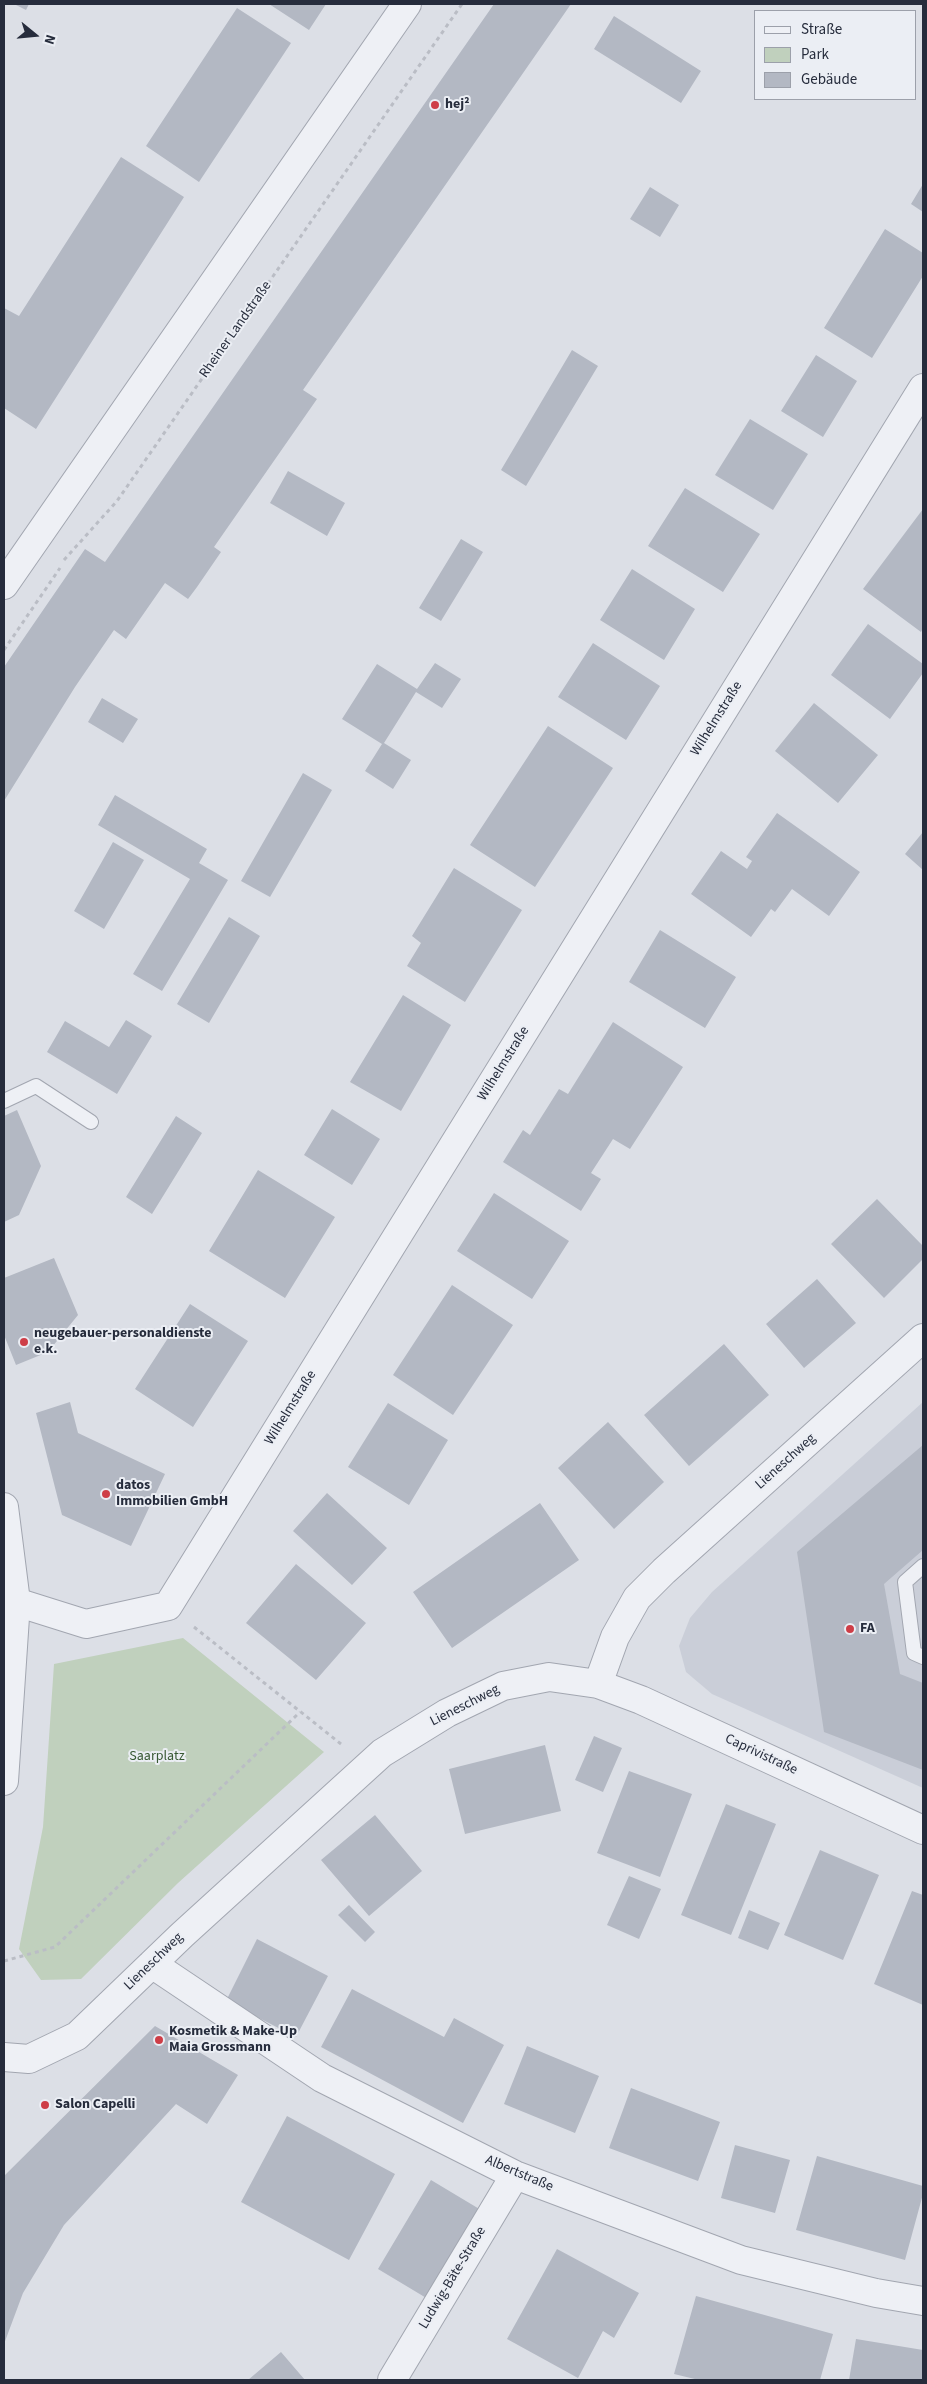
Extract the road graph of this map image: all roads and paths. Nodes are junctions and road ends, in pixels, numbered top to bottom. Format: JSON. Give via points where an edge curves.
{"nodes":[{"id":1,"x":407,"y":4,"type":"edge"},
{"id":2,"x":462,"y":4,"type":"edge"},
{"id":3,"x":923,"y":388,"type":"edge"},
{"id":4,"x":4,"y":585,"type":"edge"},
{"id":5,"x":4,"y":650,"type":"edge"},
{"id":6,"x":4,"y":1101,"type":"edge"},
{"id":7,"x":91,"y":1122,"type":"dead end"},
{"id":8,"x":923,"y":1338,"type":"edge"},
{"id":9,"x":4,"y":1507,"type":"edge"},
{"id":10,"x":923,"y":1566,"type":"edge"},
{"id":11,"x":16,"y":1602,"type":"junction"},
{"id":12,"x":168,"y":1606,"type":"junction"},
{"id":13,"x":923,"y":1657,"type":"edge"},
{"id":14,"x":598,"y":1684,"type":"junction"},
{"id":15,"x":300,"y":1712,"type":"junction"},
{"id":16,"x":342,"y":1745,"type":"dead end"},
{"id":17,"x":4,"y":1782,"type":"edge"},
{"id":18,"x":923,"y":1830,"type":"edge"},
{"id":19,"x":4,"y":1961,"type":"edge"},
{"id":20,"x":152,"y":1964,"type":"junction"},
{"id":21,"x":4,"y":2057,"type":"edge"},
{"id":22,"x":515,"y":2175,"type":"junction"},
{"id":23,"x":923,"y":2301,"type":"edge"},
{"id":24,"x":392,"y":2380,"type":"edge"}],
"edges":[{"from":1,"to":4,"type":"street"},
{"from":2,"to":5,"type":"path","name":"Rheiner Landstraße","via":[[117,501],[66,558]]},
{"from":3,"to":12,"type":"street","name":"Wilhelmstraße"},
{"from":6,"to":7,"type":"lane","via":[[36,1086]]},
{"from":8,"to":14,"type":"street","name":"Lieneschweg","via":[[637,1598],[615,1637]]},
{"from":9,"to":11,"type":"street"},
{"from":10,"to":13,"type":"lane","via":[[905,1582],[914,1653]]},
{"from":11,"to":12,"type":"street","via":[[86,1624]]},
{"from":11,"to":17,"type":"street"},
{"from":12,"to":15,"type":"path"},
{"from":14,"to":18,"type":"street","name":"Caprivistraße","via":[[641,1700]]},
{"from":14,"to":20,"type":"street","name":"Lieneschweg","via":[[548,1677],[502,1686],[447,1713],[382,1753]]},
{"from":15,"to":16,"type":"path"},
{"from":15,"to":19,"type":"path","via":[[55,1947]]},
{"from":20,"to":21,"type":"street","name":"Lieneschweg","via":[[77,2036],[30,2059]]},
{"from":20,"to":22,"type":"street","name":"Albertstraße","via":[[322,2078]]},
{"from":22,"to":23,"type":"street","name":"Albertstraße","via":[[741,2260],[876,2293]]},
{"from":22,"to":24,"type":"street","name":"Ludwig-Bäte-Straße"}]}
